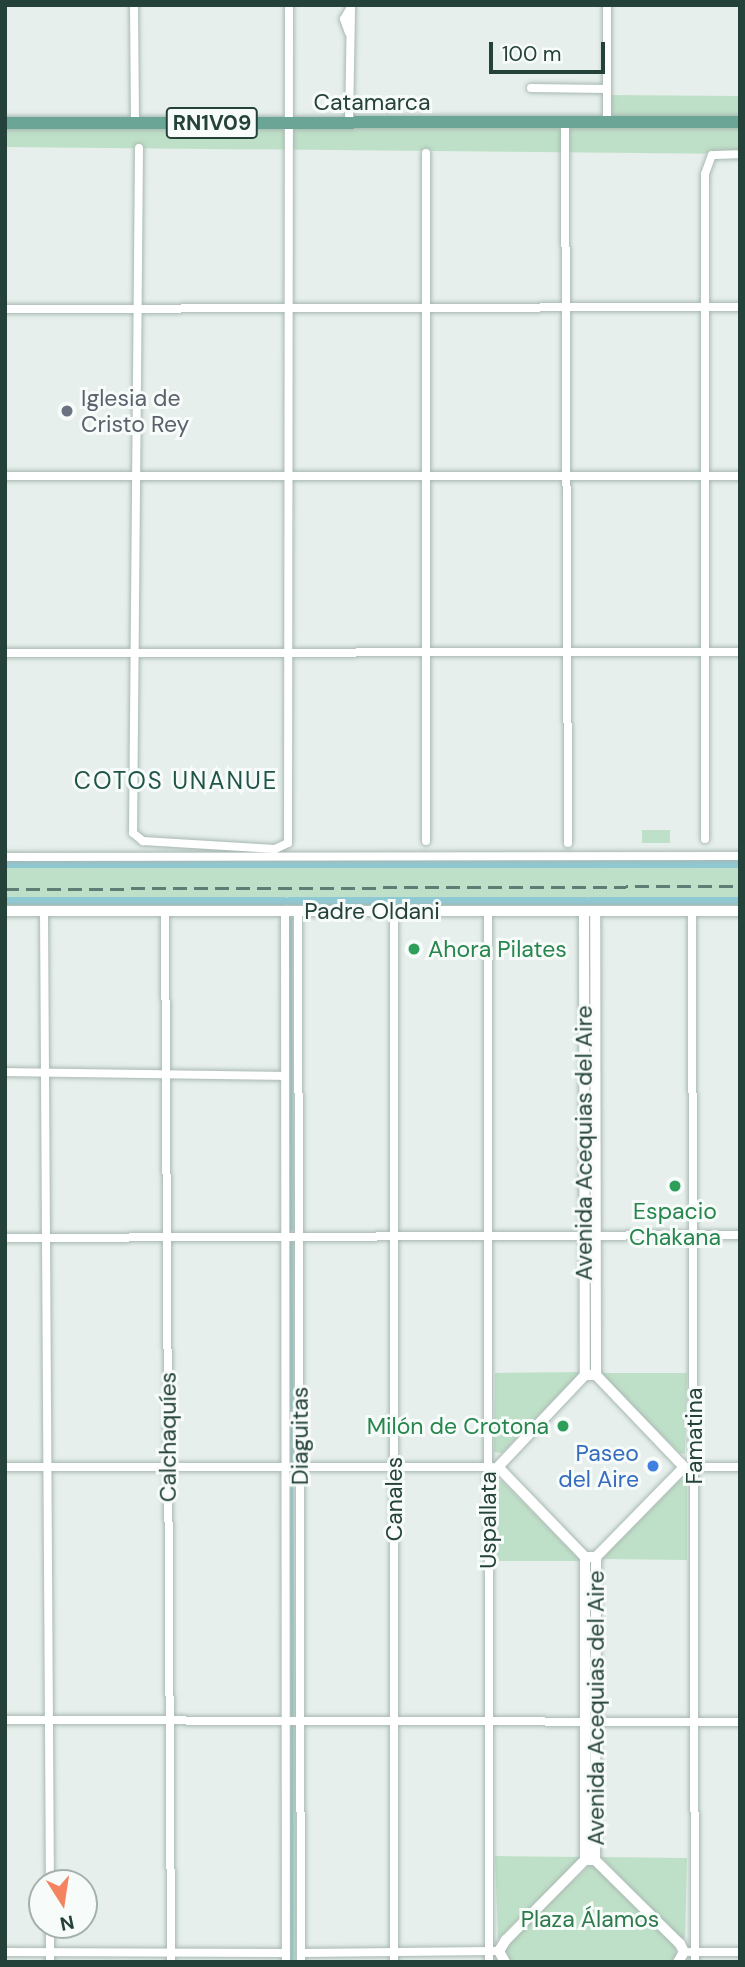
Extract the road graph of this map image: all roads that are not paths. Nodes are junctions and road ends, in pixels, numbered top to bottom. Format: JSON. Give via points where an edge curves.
{"nodes":[{"id":1,"x":134,"y":5,"type":"edge"},
{"id":2,"x":289,"y":5,"type":"edge"},
{"id":3,"x":607,"y":5,"type":"edge"},
{"id":4,"x":351,"y":6,"type":"edge"},
{"id":5,"x":531,"y":88,"type":"dead end"},
{"id":6,"x":607,"y":89,"type":"junction"},
{"id":7,"x":740,"y":122,"type":"edge"},
{"id":8,"x":5,"y":123,"type":"edge"},
{"id":9,"x":135,"y":123,"type":"junction"},
{"id":10,"x":349,"y":123,"type":"junction"},
{"id":11,"x":565,"y":123,"type":"junction"},
{"id":12,"x":607,"y":123,"type":"junction"},
{"id":13,"x":289,"y":124,"type":"junction"},
{"id":14,"x":139,"y":148,"type":"dead end"},
{"id":15,"x":426,"y":153,"type":"dead end"},
{"id":16,"x":740,"y":153,"type":"edge"},
{"id":17,"x":705,"y":307,"type":"junction"},
{"id":18,"x":740,"y":307,"type":"edge"},
{"id":19,"x":426,"y":308,"type":"junction"},
{"id":20,"x":566,"y":308,"type":"junction"},
{"id":21,"x":5,"y":309,"type":"edge"},
{"id":22,"x":138,"y":309,"type":"junction"},
{"id":23,"x":289,"y":309,"type":"junction"},
{"id":24,"x":133,"y":474,"type":"junction"},
{"id":25,"x":285,"y":475,"type":"junction"},
{"id":26,"x":705,"y":475,"type":"junction"},
{"id":27,"x":740,"y":475,"type":"edge"},
{"id":28,"x":5,"y":476,"type":"edge"},
{"id":29,"x":567,"y":476,"type":"junction"},
{"id":30,"x":426,"y":477,"type":"junction"},
{"id":31,"x":426,"y":652,"type":"junction"},
{"id":32,"x":567,"y":652,"type":"junction"},
{"id":33,"x":705,"y":652,"type":"junction"},
{"id":34,"x":740,"y":652,"type":"edge"},
{"id":35,"x":5,"y":653,"type":"edge"},
{"id":36,"x":135,"y":653,"type":"junction"},
{"id":37,"x":288,"y":653,"type":"junction"},
{"id":38,"x":705,"y":839,"type":"dead end"},
{"id":39,"x":426,"y":841,"type":"dead end"},
{"id":40,"x":568,"y":843,"type":"dead end"},
{"id":41,"x":740,"y":856,"type":"edge"},
{"id":42,"x":5,"y":857,"type":"edge"},
{"id":43,"x":5,"y":911,"type":"edge"},
{"id":44,"x":44,"y":911,"type":"junction"},
{"id":45,"x":165,"y":911,"type":"junction"},
{"id":46,"x":285,"y":911,"type":"junction"},
{"id":47,"x":298,"y":911,"type":"junction"},
{"id":48,"x":394,"y":911,"type":"junction"},
{"id":49,"x":488,"y":911,"type":"junction"},
{"id":50,"x":589,"y":911,"type":"junction"},
{"id":51,"x":692,"y":911,"type":"junction"},
{"id":52,"x":740,"y":911,"type":"edge"},
{"id":53,"x":5,"y":1072,"type":"edge"},
{"id":54,"x":44,"y":1073,"type":"junction"},
{"id":55,"x":166,"y":1075,"type":"junction"},
{"id":56,"x":285,"y":1076,"type":"junction"},
{"id":57,"x":285,"y":1235,"type":"junction"},
{"id":58,"x":299,"y":1235,"type":"junction"},
{"id":59,"x":394,"y":1235,"type":"junction"},
{"id":60,"x":488,"y":1235,"type":"junction"},
{"id":61,"x":590,"y":1235,"type":"junction"},
{"id":62,"x":693,"y":1235,"type":"junction"},
{"id":63,"x":740,"y":1235,"type":"edge"},
{"id":64,"x":167,"y":1236,"type":"junction"},
{"id":65,"x":5,"y":1237,"type":"edge"},
{"id":66,"x":44,"y":1237,"type":"junction"},
{"id":67,"x":591,"y":1375,"type":"junction"},
{"id":68,"x":5,"y":1467,"type":"edge"},
{"id":69,"x":46,"y":1467,"type":"junction"},
{"id":70,"x":493,"y":1467,"type":"junction"},
{"id":71,"x":689,"y":1467,"type":"junction"},
{"id":72,"x":740,"y":1467,"type":"edge"},
{"id":73,"x":168,"y":1468,"type":"junction"},
{"id":74,"x":286,"y":1468,"type":"junction"},
{"id":75,"x":394,"y":1468,"type":"junction"},
{"id":76,"x":300,"y":1469,"type":"junction"},
{"id":77,"x":590,"y":1557,"type":"junction"},
{"id":78,"x":169,"y":1718,"type":"junction"},
{"id":79,"x":48,"y":1719,"type":"junction"},
{"id":80,"x":5,"y":1720,"type":"edge"},
{"id":81,"x":286,"y":1720,"type":"junction"},
{"id":82,"x":301,"y":1721,"type":"junction"},
{"id":83,"x":394,"y":1721,"type":"junction"},
{"id":84,"x":489,"y":1721,"type":"junction"},
{"id":85,"x":590,"y":1721,"type":"junction"},
{"id":86,"x":694,"y":1722,"type":"junction"},
{"id":87,"x":740,"y":1722,"type":"edge"},
{"id":88,"x":590,"y":1860,"type":"junction"},
{"id":89,"x":50,"y":1869,"type":"edge"},
{"id":90,"x":50,"y":1939,"type":"edge"},
{"id":91,"x":494,"y":1951,"type":"junction"},
{"id":92,"x":5,"y":1952,"type":"edge"},
{"id":93,"x":740,"y":1952,"type":"edge"},
{"id":94,"x":686,"y":1955,"type":"edge"},
{"id":95,"x":50,"y":1957,"type":"edge"},
{"id":96,"x":170,"y":1957,"type":"edge"},
{"id":97,"x":286,"y":1957,"type":"edge"},
{"id":98,"x":301,"y":1957,"type":"edge"},
{"id":99,"x":394,"y":1957,"type":"edge"},
{"id":100,"x":489,"y":1962,"type":"edge"},
{"id":101,"x":505,"y":1962,"type":"edge"},
{"id":102,"x":695,"y":1962,"type":"edge"}],
"edges":[{"from":1,"to":9,"type":"street"},
{"from":2,"to":13,"type":"street"},
{"from":3,"to":6,"type":"street"},
{"from":4,"to":10,"type":"street"},
{"from":5,"to":6,"type":"street"},
{"from":6,"to":12,"type":"street"},
{"from":7,"to":12,"type":"main road","name":"Catamarca","number":"RN1V09"},
{"from":8,"to":9,"type":"main road","name":"Catamarca","number":"RN1V09"},
{"from":9,"to":13,"type":"main road","name":"Catamarca","number":"RN1V09"},
{"from":10,"to":11,"type":"main road","name":"Catamarca","number":"RN1V09"},
{"from":10,"to":13,"type":"main road","name":"Catamarca","number":"RN1V09"},
{"from":11,"to":12,"type":"main road","name":"Catamarca","number":"RN1V09"},
{"from":11,"to":20,"type":"street"},
{"from":13,"to":23,"type":"street"},
{"from":14,"to":22,"type":"street"},
{"from":15,"to":19,"type":"street"},
{"from":16,"to":17,"type":"street","via":[[712,155],[705,174]]},
{"from":17,"to":18,"type":"street"},
{"from":17,"to":20,"type":"street"},
{"from":17,"to":26,"type":"street"},
{"from":19,"to":20,"type":"street"},
{"from":19,"to":23,"type":"street"},
{"from":19,"to":30,"type":"street"},
{"from":20,"to":29,"type":"street"},
{"from":21,"to":22,"type":"street"},
{"from":22,"to":23,"type":"street"},
{"from":22,"to":24,"type":"street"},
{"from":23,"to":25,"type":"street"},
{"from":24,"to":25,"type":"street"},
{"from":24,"to":28,"type":"street"},
{"from":24,"to":36,"type":"street"},
{"from":25,"to":30,"type":"street"},
{"from":25,"to":37,"type":"street"},
{"from":26,"to":27,"type":"street"},
{"from":26,"to":29,"type":"street"},
{"from":26,"to":33,"type":"street"},
{"from":29,"to":30,"type":"street"},
{"from":29,"to":32,"type":"street"},
{"from":30,"to":31,"type":"street"},
{"from":31,"to":32,"type":"street"},
{"from":31,"to":37,"type":"street"},
{"from":31,"to":39,"type":"street"},
{"from":32,"to":33,"type":"street"},
{"from":32,"to":40,"type":"street"},
{"from":33,"to":34,"type":"street"},
{"from":33,"to":38,"type":"street"},
{"from":35,"to":36,"type":"street"},
{"from":36,"to":37,"type":"street"},
{"from":36,"to":37,"type":"street","via":[[133,833],[143,842],[275,849],[288,843]]},
{"from":41,"to":42,"type":"street"},
{"from":43,"to":44,"type":"main road","name":"Padre Oldani"},
{"from":44,"to":45,"type":"main road","name":"Padre Oldani"},
{"from":44,"to":54,"type":"street"},
{"from":45,"to":46,"type":"main road","name":"Padre Oldani"},
{"from":45,"to":55,"type":"street","name":"Calchaquíes"},
{"from":46,"to":47,"type":"main road","name":"Padre Oldani"},
{"from":46,"to":56,"type":"street","name":"Diaguitas"},
{"from":47,"to":48,"type":"main road","name":"Padre Oldani"},
{"from":47,"to":58,"type":"street","name":"Diaguitas"},
{"from":48,"to":49,"type":"main road","name":"Padre Oldani"},
{"from":48,"to":59,"type":"street","name":"Canales"},
{"from":49,"to":50,"type":"main road","name":"Padre Oldani"},
{"from":49,"to":60,"type":"street","name":"Uspallata"},
{"from":50,"to":51,"type":"main road","name":"Padre Oldani"},
{"from":50,"to":61,"type":"street","name":"Avenida Acequias del Aire"},
{"from":51,"to":52,"type":"main road","name":"Padre Oldani"},
{"from":51,"to":62,"type":"street","name":"Famatina"},
{"from":53,"to":54,"type":"street"},
{"from":54,"to":55,"type":"street"},
{"from":54,"to":66,"type":"street"},
{"from":55,"to":56,"type":"street"},
{"from":55,"to":64,"type":"street","name":"Calchaquíes"},
{"from":56,"to":57,"type":"street","name":"Diaguitas"},
{"from":57,"to":58,"type":"street"},
{"from":57,"to":64,"type":"street"},
{"from":57,"to":74,"type":"street","name":"Diaguitas"},
{"from":58,"to":59,"type":"street"},
{"from":58,"to":76,"type":"street","name":"Diaguitas"},
{"from":59,"to":60,"type":"street"},
{"from":59,"to":75,"type":"street","name":"Canales"},
{"from":60,"to":61,"type":"street"},
{"from":60,"to":70,"type":"street","name":"Uspallata"},
{"from":61,"to":62,"type":"street"},
{"from":61,"to":67,"type":"street","name":"Avenida Acequias del Aire"},
{"from":62,"to":63,"type":"street"},
{"from":62,"to":71,"type":"street","name":"Famatina"},
{"from":64,"to":66,"type":"street"},
{"from":64,"to":73,"type":"street","name":"Calchaquíes"},
{"from":65,"to":66,"type":"street"},
{"from":66,"to":69,"type":"street"},
{"from":67,"to":70,"type":"street"},
{"from":67,"to":71,"type":"street"},
{"from":68,"to":69,"type":"street"},
{"from":69,"to":73,"type":"street"},
{"from":69,"to":79,"type":"street"},
{"from":70,"to":75,"type":"street"},
{"from":70,"to":77,"type":"street","name":"Avenida Acequias del Aire"},
{"from":70,"to":84,"type":"street","name":"Uspallata"},
{"from":71,"to":72,"type":"street"},
{"from":71,"to":77,"type":"street","name":"Avenida Acequias del Aire"},
{"from":71,"to":86,"type":"street","name":"Famatina"},
{"from":73,"to":74,"type":"street"},
{"from":73,"to":78,"type":"street","name":"Calchaquíes"},
{"from":74,"to":76,"type":"street"},
{"from":74,"to":81,"type":"street","name":"Diaguitas"},
{"from":75,"to":76,"type":"street"},
{"from":75,"to":83,"type":"street","name":"Canales"},
{"from":76,"to":82,"type":"street","name":"Diaguitas"},
{"from":77,"to":85,"type":"street","name":"Avenida Acequias del Aire"},
{"from":78,"to":79,"type":"street"},
{"from":78,"to":81,"type":"street"},
{"from":78,"to":96,"type":"street","name":"Calchaquíes"},
{"from":79,"to":80,"type":"street"},
{"from":79,"to":89,"type":"street"},
{"from":81,"to":82,"type":"street"},
{"from":81,"to":97,"type":"street","name":"Diaguitas"},
{"from":82,"to":83,"type":"street"},
{"from":82,"to":98,"type":"street","name":"Diaguitas"},
{"from":83,"to":84,"type":"street"},
{"from":83,"to":99,"type":"street","name":"Canales"},
{"from":84,"to":85,"type":"street"},
{"from":84,"to":91,"type":"street","name":"Uspallata"},
{"from":85,"to":86,"type":"street"},
{"from":85,"to":88,"type":"street","name":"Avenida Acequias del Aire"},
{"from":86,"to":87,"type":"street"},
{"from":86,"to":94,"type":"street","name":"Famatina"},
{"from":88,"to":91,"type":"street","name":"Avenida Acequias del Aire"},
{"from":88,"to":94,"type":"street","name":"Avenida Acequias del Aire"},
{"from":90,"to":95,"type":"street"},
{"from":91,"to":99,"type":"street"},
{"from":91,"to":100,"type":"street","name":"Uspallata"},
{"from":91,"to":101,"type":"street"},
{"from":92,"to":95,"type":"street"},
{"from":93,"to":94,"type":"street"},
{"from":94,"to":102,"type":"street","name":"Famatina"},
{"from":95,"to":96,"type":"street"},
{"from":96,"to":97,"type":"street"},
{"from":98,"to":99,"type":"street"}]}
